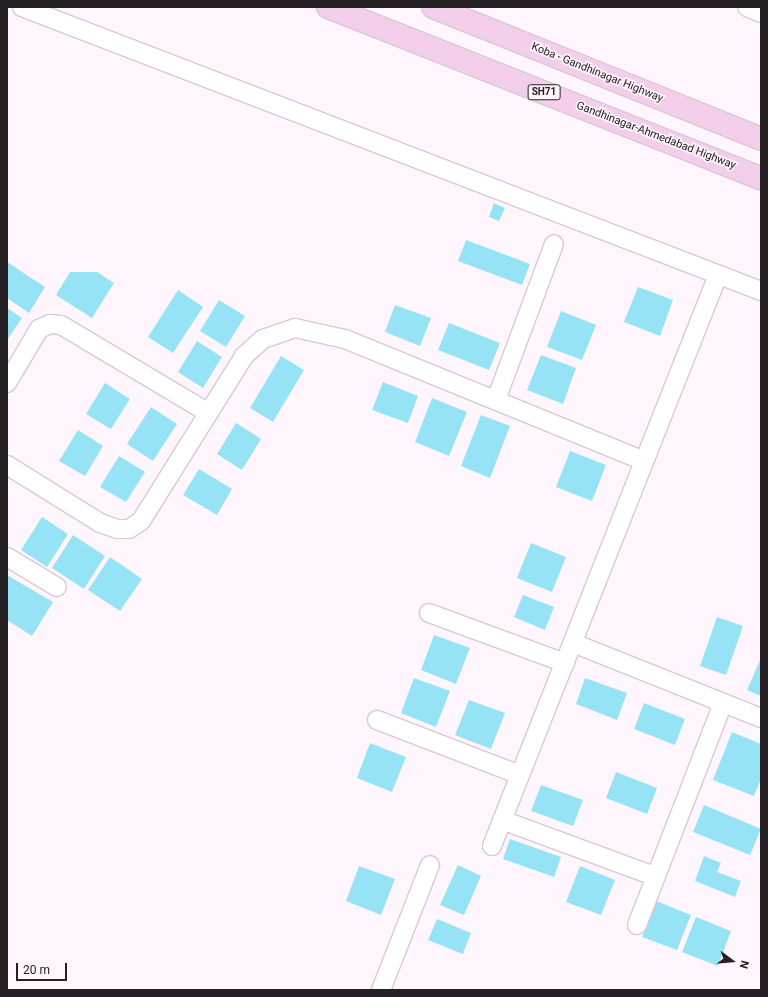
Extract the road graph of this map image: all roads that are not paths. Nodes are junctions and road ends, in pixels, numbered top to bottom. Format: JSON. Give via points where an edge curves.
{"nodes":[{"id":1,"x":22,"y":7,"type":"edge"},
{"id":2,"x":328,"y":7,"type":"edge"},
{"id":3,"x":433,"y":7,"type":"edge"},
{"id":4,"x":747,"y":7,"type":"edge"},
{"id":5,"x":761,"y":13,"type":"edge"},
{"id":6,"x":761,"y":139,"type":"edge"},
{"id":7,"x":761,"y":178,"type":"edge"},
{"id":8,"x":554,"y":244,"type":"dead end"},
{"id":9,"x":718,"y":275,"type":"junction"},
{"id":10,"x":761,"y":291,"type":"edge"},
{"id":11,"x":7,"y":382,"type":"edge"},
{"id":12,"x":496,"y":400,"type":"junction"},
{"id":13,"x":207,"y":412,"type":"junction"},
{"id":14,"x":644,"y":461,"type":"junction"},
{"id":15,"x":7,"y":465,"type":"edge"},
{"id":16,"x":7,"y":557,"type":"edge"},
{"id":17,"x":56,"y":587,"type":"dead end"},
{"id":18,"x":429,"y":613,"type":"dead end"},
{"id":19,"x":573,"y":643,"type":"junction"},
{"id":20,"x":564,"y":663,"type":"junction"},
{"id":21,"x":723,"y":703,"type":"junction"},
{"id":22,"x":761,"y":718,"type":"edge"},
{"id":23,"x":377,"y":720,"type":"dead end"},
{"id":24,"x":520,"y":776,"type":"junction"},
{"id":25,"x":502,"y":820,"type":"junction"},
{"id":26,"x":492,"y":846,"type":"dead end"},
{"id":27,"x":430,"y":865,"type":"dead end"},
{"id":28,"x":654,"y":876,"type":"junction"},
{"id":29,"x":637,"y":924,"type":"dead end"},
{"id":30,"x":381,"y":990,"type":"edge"}],
"edges":[{"from":1,"to":9,"type":"street"},
{"from":2,"to":7,"type":"main road","name":"Gandhinagar-Ahmedabad Highway","number":"SH71"},
{"from":3,"to":6,"type":"main road","name":"Koba - Gandhinagar Highway"},
{"from":4,"to":5,"type":"street"},
{"from":8,"to":12,"type":"street"},
{"from":9,"to":10,"type":"street"},
{"from":9,"to":14,"type":"street"},
{"from":11,"to":13,"type":"street","via":[[39,329],[50,324],[61,325]]},
{"from":12,"to":13,"type":"street","via":[[345,339],[295,328],[263,339],[244,356]]},
{"from":12,"to":14,"type":"street"},
{"from":13,"to":15,"type":"street","via":[[141,521],[128,529],[100,523]]},
{"from":14,"to":19,"type":"street"},
{"from":16,"to":17,"type":"street"},
{"from":18,"to":20,"type":"street"},
{"from":19,"to":20,"type":"street"},
{"from":19,"to":21,"type":"street"},
{"from":20,"to":24,"type":"street"},
{"from":21,"to":22,"type":"street"},
{"from":21,"to":28,"type":"street"},
{"from":23,"to":24,"type":"street"},
{"from":24,"to":25,"type":"street"},
{"from":25,"to":26,"type":"street"},
{"from":25,"to":28,"type":"street"},
{"from":27,"to":30,"type":"street"},
{"from":28,"to":29,"type":"street"}]}
